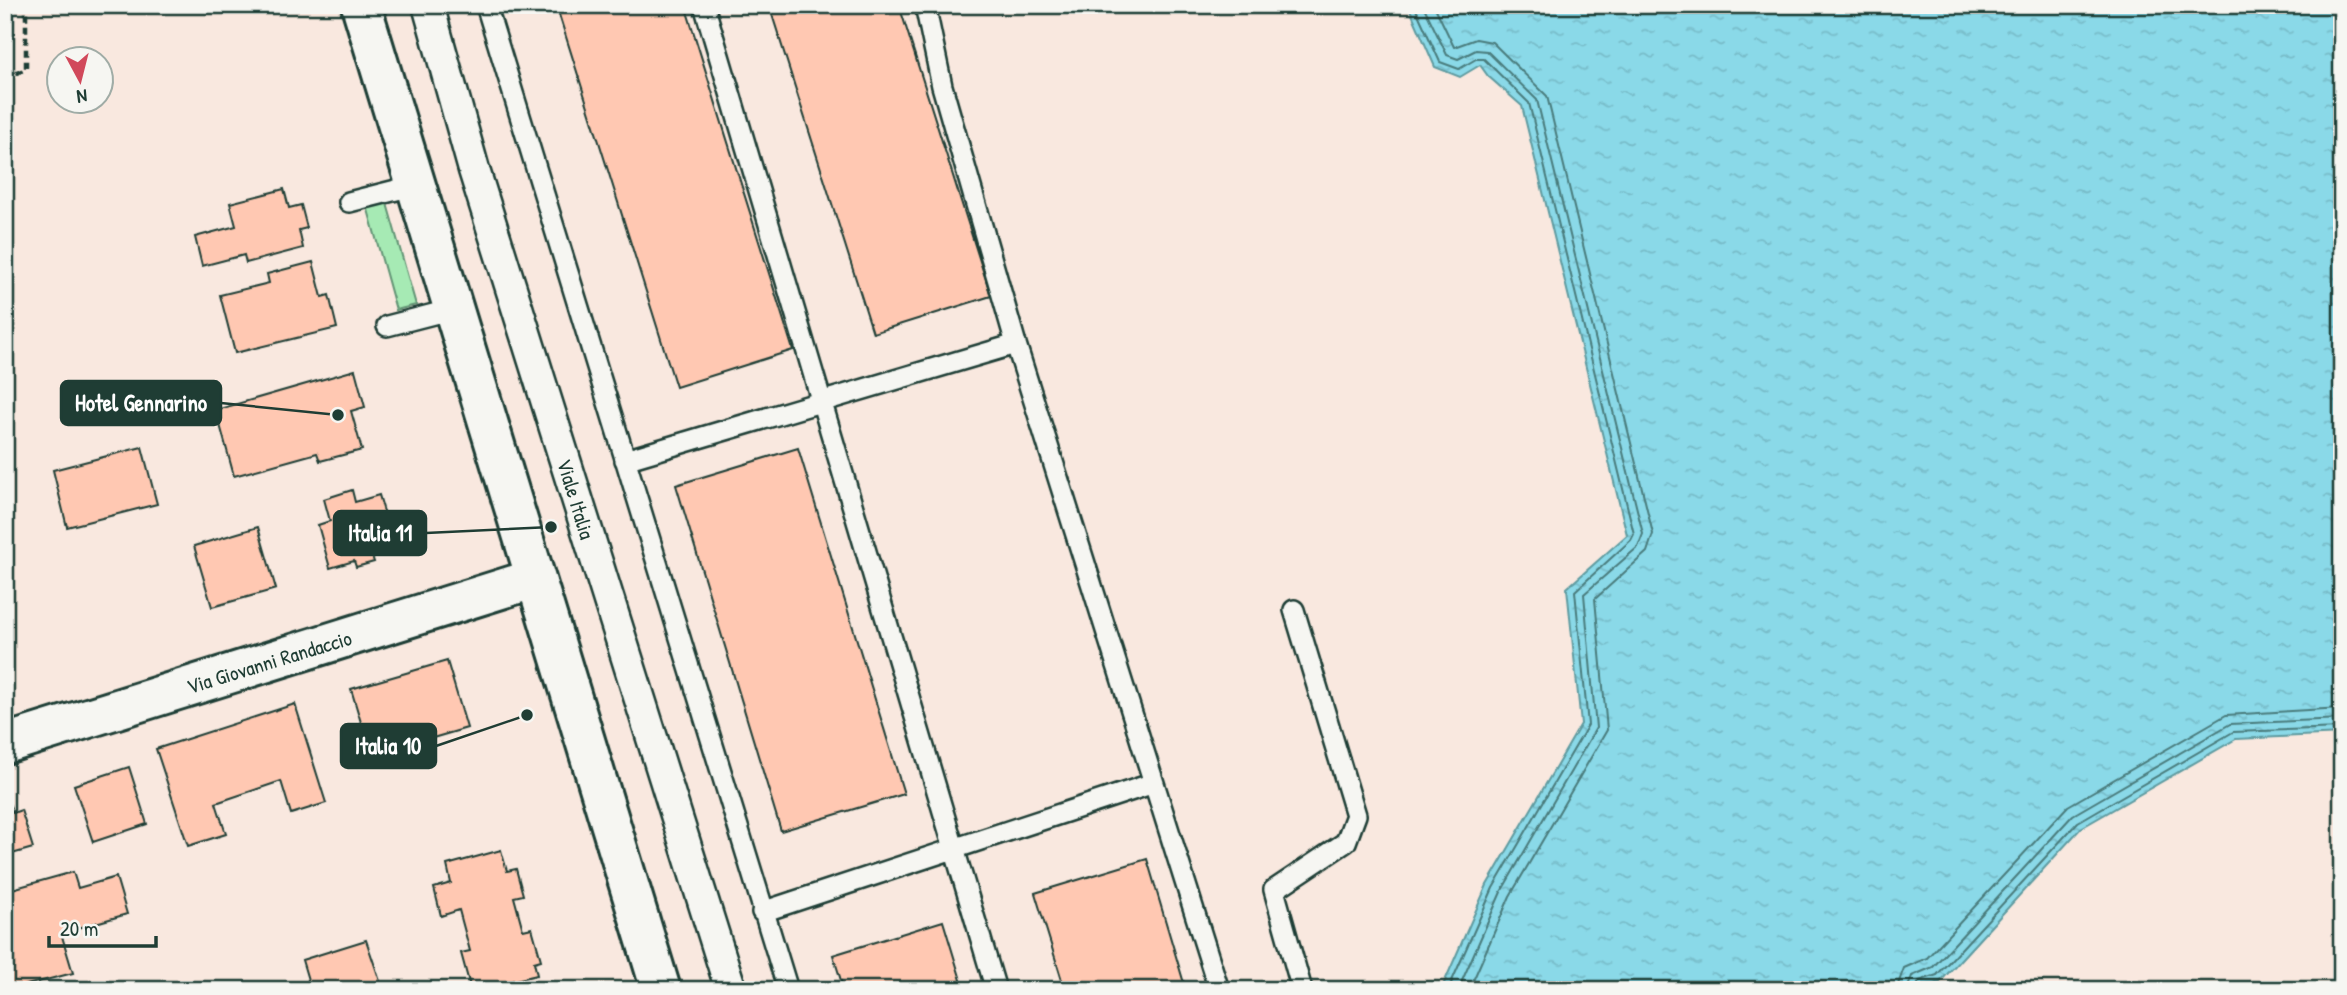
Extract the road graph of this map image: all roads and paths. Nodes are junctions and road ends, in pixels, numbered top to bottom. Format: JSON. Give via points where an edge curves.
{"nodes":[{"id":1,"x":26,"y":5,"type":"edge"},
{"id":2,"x":361,"y":5,"type":"edge"},
{"id":3,"x":428,"y":5,"type":"edge"},
{"id":4,"x":486,"y":5,"type":"edge"},
{"id":5,"x":704,"y":5,"type":"edge"},
{"id":6,"x":925,"y":5,"type":"edge"},
{"id":7,"x":5,"y":78,"type":"edge"},
{"id":8,"x":416,"y":185,"type":"junction"},
{"id":9,"x":349,"y":202,"type":"dead end"},
{"id":10,"x":453,"y":309,"type":"junction"},
{"id":11,"x":387,"y":326,"type":"dead end"},
{"id":12,"x":1016,"y":344,"type":"junction"},
{"id":13,"x":822,"y":402,"type":"junction"},
{"id":14,"x":625,"y":460,"type":"junction"},
{"id":15,"x":533,"y":579,"type":"junction"},
{"id":16,"x":1294,"y":610,"type":"dead end"},
{"id":17,"x":5,"y":744,"type":"edge"},
{"id":18,"x":1154,"y":783,"type":"junction"},
{"id":19,"x":953,"y":849,"type":"junction"},
{"id":20,"x":762,"y":912,"type":"junction"},
{"id":21,"x":655,"y":988,"type":"edge"},
{"id":22,"x":731,"y":990,"type":"edge"},
{"id":23,"x":788,"y":990,"type":"edge"},
{"id":24,"x":996,"y":990,"type":"edge"},
{"id":25,"x":1219,"y":990,"type":"edge"},
{"id":26,"x":1302,"y":990,"type":"edge"}],
"edges":[{"from":1,"to":7,"type":"path","via":[[26,69]]},
{"from":2,"to":8,"type":"main road"},
{"from":3,"to":22,"type":"street","name":"Viale Italia","via":[[478,183]]},
{"from":4,"to":14,"type":"lane"},
{"from":5,"to":13,"type":"lane"},
{"from":6,"to":12,"type":"lane","via":[[943,86]]},
{"from":8,"to":9,"type":"lane"},
{"from":8,"to":10,"type":"main road"},
{"from":10,"to":11,"type":"lane"},
{"from":10,"to":15,"type":"main road"},
{"from":12,"to":13,"type":"lane"},
{"from":12,"to":18,"type":"lane"},
{"from":13,"to":14,"type":"lane"},
{"from":13,"to":19,"type":"lane"},
{"from":14,"to":20,"type":"lane"},
{"from":15,"to":17,"type":"main road","name":"Via Giovanni Randaccio"},
{"from":15,"to":21,"type":"main road"},
{"from":16,"to":26,"type":"lane","via":[[1356,815],[1346,842],[1274,890]]},
{"from":18,"to":19,"type":"lane"},
{"from":18,"to":25,"type":"lane"},
{"from":19,"to":20,"type":"lane"},
{"from":19,"to":24,"type":"lane"},
{"from":20,"to":23,"type":"lane"}]}
